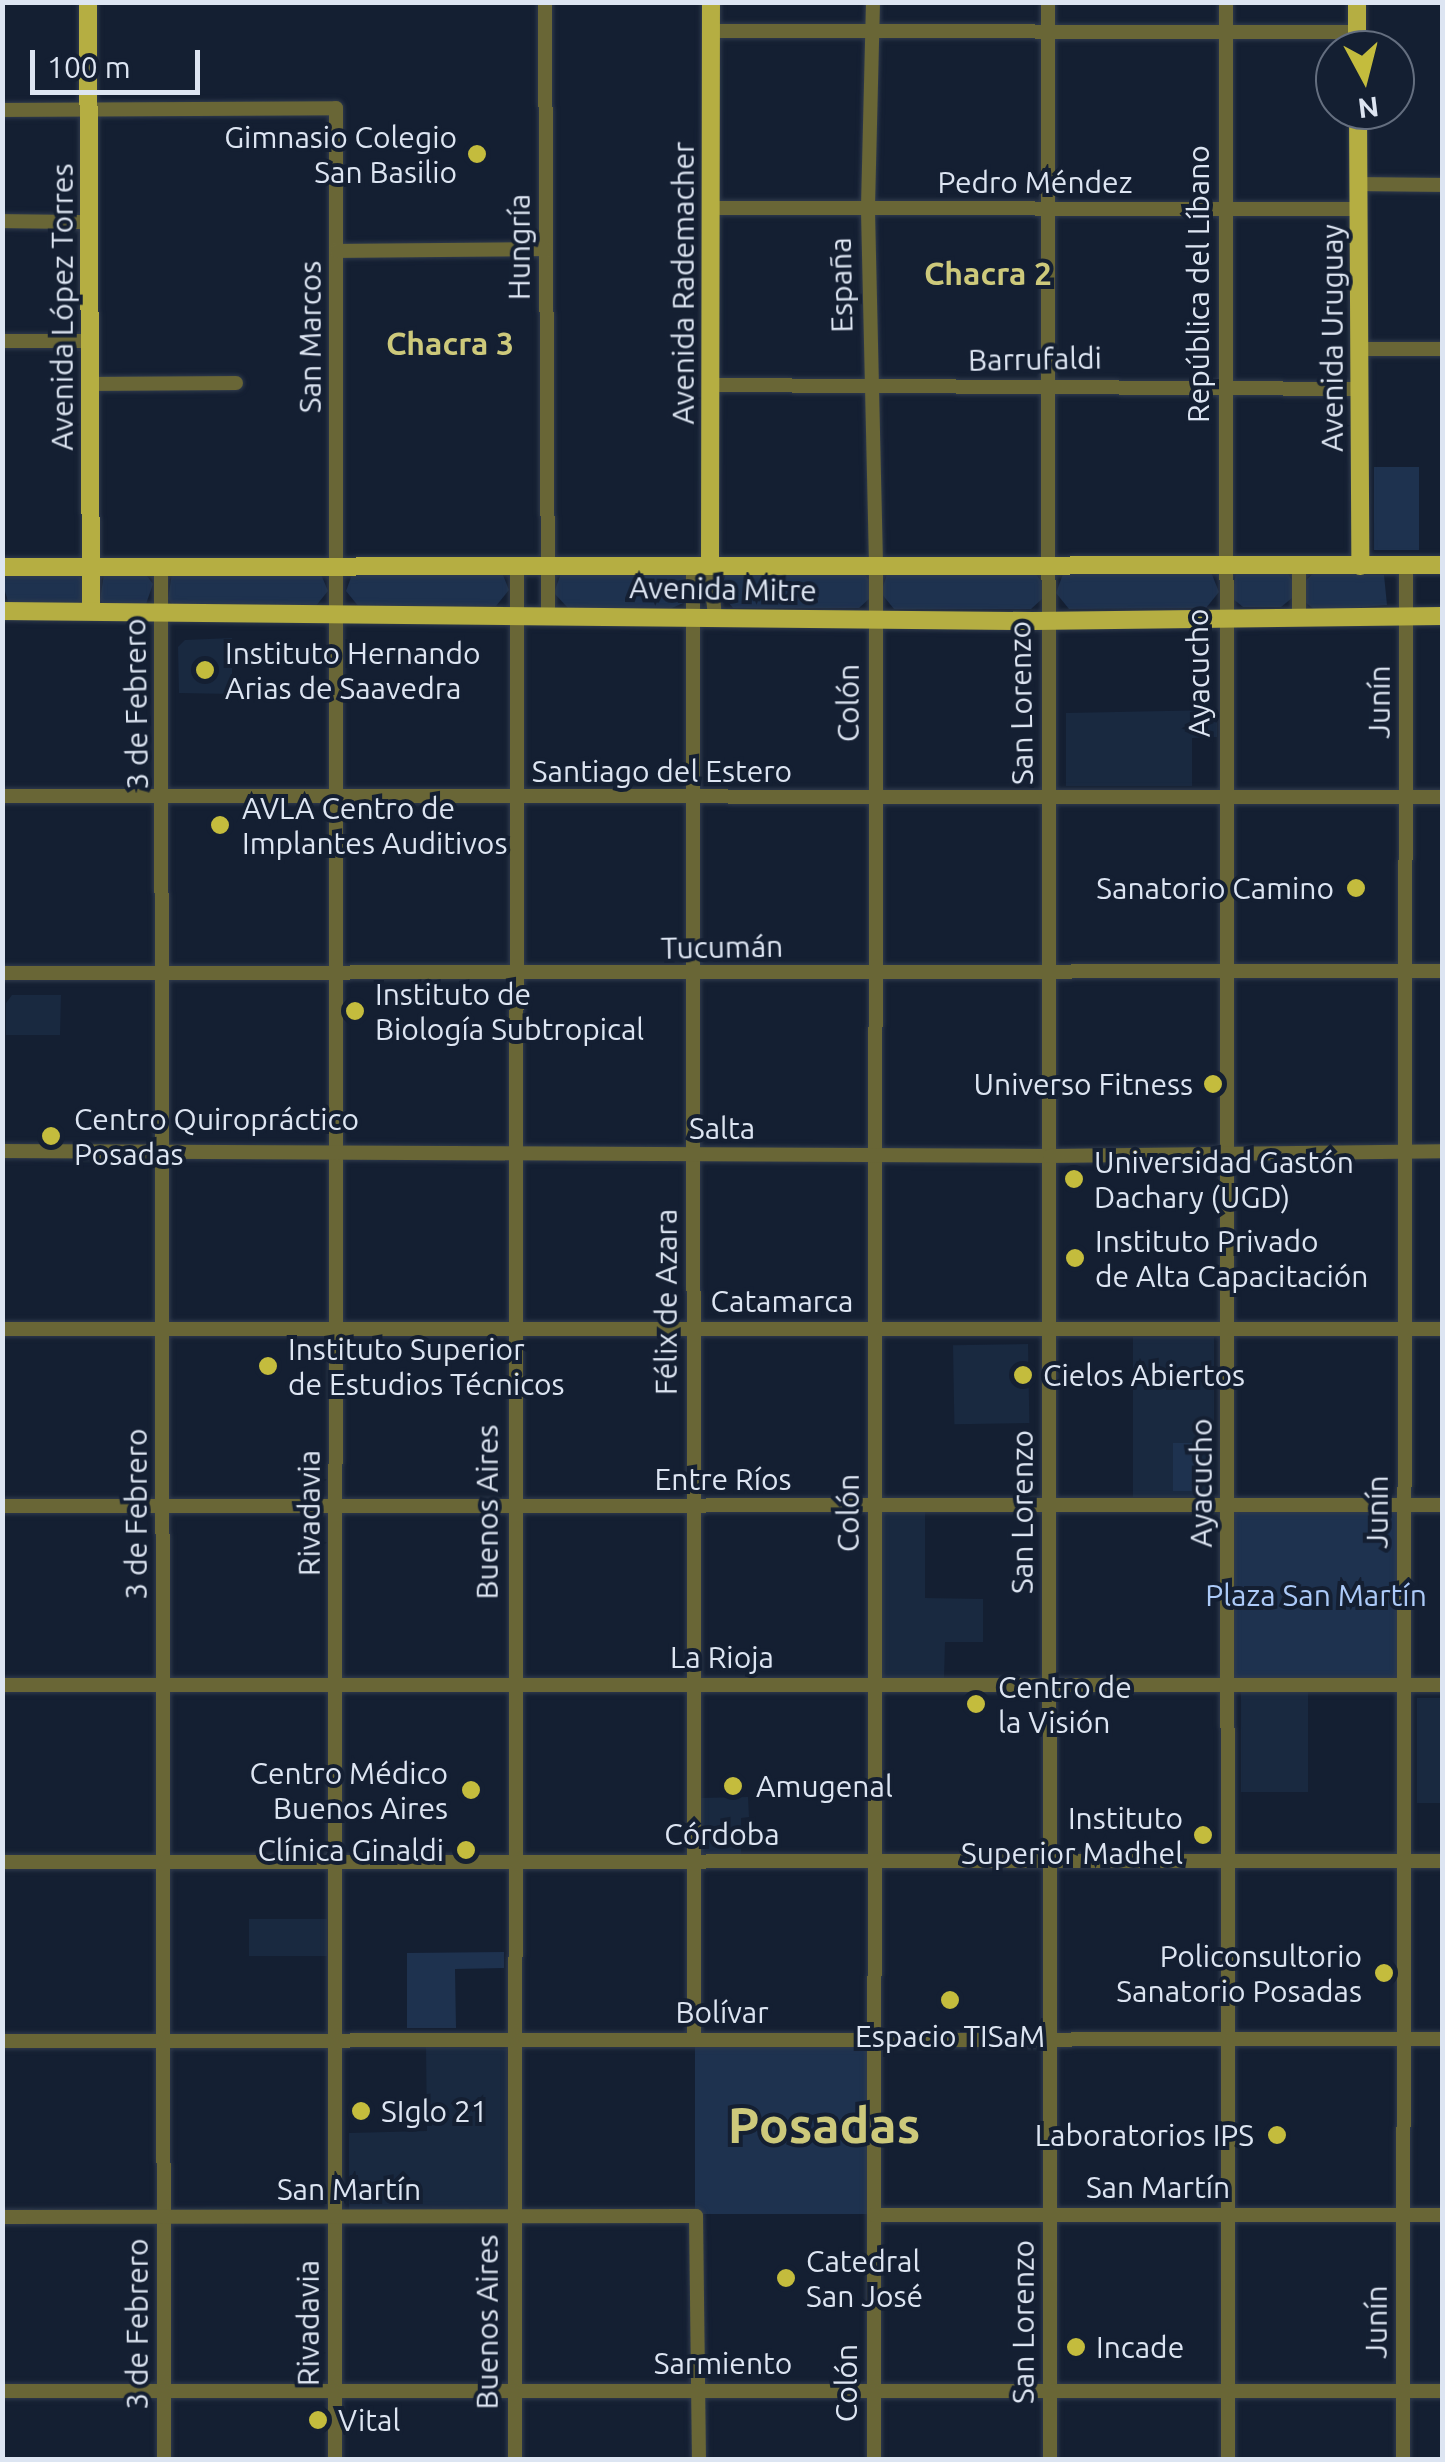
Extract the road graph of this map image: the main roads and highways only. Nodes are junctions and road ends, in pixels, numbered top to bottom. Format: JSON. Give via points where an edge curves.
{"nodes":[{"id":1,"x":88,"y":2,"type":"edge"},
{"id":2,"x":711,"y":2,"type":"edge"},
{"id":3,"x":1357,"y":2,"type":"edge"},
{"id":4,"x":1357,"y":30,"type":"edge"},
{"id":5,"x":1358,"y":130,"type":"edge"},
{"id":6,"x":702,"y":564,"type":"junction"},
{"id":7,"x":1442,"y":565,"type":"edge"},
{"id":8,"x":1360,"y":566,"type":"junction"},
{"id":9,"x":2,"y":567,"type":"edge"},
{"id":10,"x":91,"y":568,"type":"junction"},
{"id":11,"x":2,"y":611,"type":"edge"},
{"id":12,"x":91,"y":611,"type":"junction"},
{"id":13,"x":1442,"y":616,"type":"edge"}],
"edges":[{"from":1,"to":10,"type":"main road","name":"Avenida López Torres"},
{"from":2,"to":6,"type":"main road","name":"Avenida Rademacher","via":[[710,385]]},
{"from":3,"to":4,"type":"main road"},
{"from":5,"to":8,"type":"main road","name":"Avenida Uruguay"},
{"from":6,"to":8,"type":"main road","name":"Avenida Mitre"},
{"from":6,"to":10,"type":"main road","name":"Avenida Mitre"},
{"from":7,"to":8,"type":"main road","name":"Avenida Mitre"},
{"from":9,"to":10,"type":"main road","name":"Avenida Mitre"},
{"from":10,"to":12,"type":"main road","name":"Avenida López Torres"},
{"from":11,"to":12,"type":"main road","name":"Avenida Mitre"},
{"from":12,"to":13,"type":"main road","name":"Avenida Mitre","via":[[1046,621]]}]}
